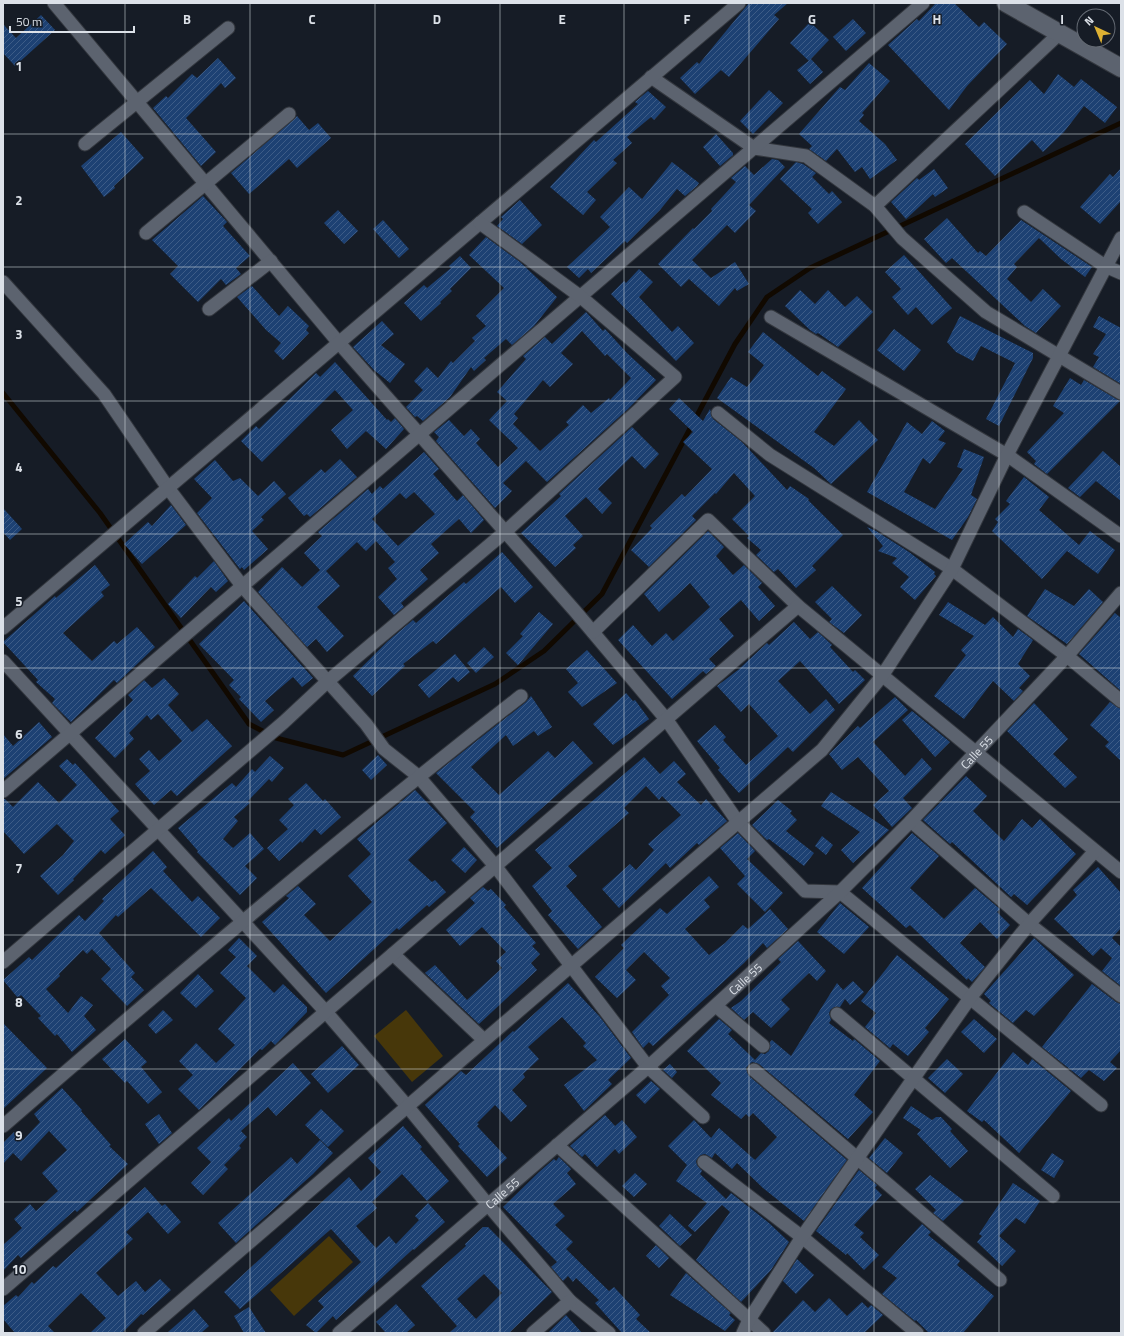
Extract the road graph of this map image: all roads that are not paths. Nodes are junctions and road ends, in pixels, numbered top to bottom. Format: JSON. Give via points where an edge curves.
{"nodes":[{"id":1,"x":54,"y":3,"type":"edge"},
{"id":2,"x":739,"y":3,"type":"edge"},
{"id":3,"x":923,"y":3,"type":"edge"},
{"id":4,"x":1006,"y":3,"type":"edge"},
{"id":5,"x":228,"y":28,"type":"dead end"},
{"id":6,"x":1060,"y":33,"type":"junction"},
{"id":7,"x":1121,"y":68,"type":"edge"},
{"id":8,"x":651,"y":77,"type":"junction"},
{"id":9,"x":137,"y":102,"type":"junction"},
{"id":10,"x":290,"y":114,"type":"dead end"},
{"id":11,"x":85,"y":144,"type":"dead end"},
{"id":12,"x":754,"y":148,"type":"junction"},
{"id":13,"x":206,"y":184,"type":"junction"},
{"id":14,"x":875,"y":206,"type":"junction"},
{"id":15,"x":1024,"y":212,"type":"dead end"},
{"id":16,"x":480,"y":223,"type":"junction"},
{"id":17,"x":146,"y":233,"type":"dead end"},
{"id":18,"x":1121,"y":238,"type":"edge"},
{"id":19,"x":271,"y":261,"type":"junction"},
{"id":20,"x":1105,"y":266,"type":"junction"},
{"id":21,"x":1121,"y":273,"type":"edge"},
{"id":22,"x":3,"y":282,"type":"edge"},
{"id":23,"x":580,"y":297,"type":"junction"},
{"id":24,"x":209,"y":309,"type":"dead end"},
{"id":25,"x":771,"y":317,"type":"dead end"},
{"id":26,"x":339,"y":343,"type":"junction"},
{"id":27,"x":1058,"y":355,"type":"junction"},
{"id":28,"x":1121,"y":393,"type":"edge"},
{"id":29,"x":718,"y":413,"type":"dead end"},
{"id":30,"x":419,"y":434,"type":"junction"},
{"id":31,"x":1007,"y":454,"type":"junction"},
{"id":32,"x":168,"y":488,"type":"junction"},
{"id":33,"x":505,"y":532,"type":"junction"},
{"id":34,"x":1121,"y":536,"type":"edge"},
{"id":35,"x":952,"y":569,"type":"junction"},
{"id":36,"x":243,"y":587,"type":"junction"},
{"id":37,"x":1121,"y":593,"type":"edge"},
{"id":38,"x":798,"y":606,"type":"junction"},
{"id":39,"x":3,"y":628,"type":"edge"},
{"id":40,"x":593,"y":632,"type":"junction"},
{"id":41,"x":1067,"y":656,"type":"junction"},
{"id":42,"x":3,"y":661,"type":"edge"},
{"id":43,"x":882,"y":676,"type":"junction"},
{"id":44,"x":328,"y":681,"type":"junction"},
{"id":45,"x":521,"y":696,"type":"dead end"},
{"id":46,"x":1121,"y":701,"type":"edge"},
{"id":47,"x":666,"y":719,"type":"junction"},
{"id":48,"x":70,"y":734,"type":"junction"},
{"id":49,"x":975,"y":753,"type":"junction"},
{"id":50,"x":418,"y":776,"type":"junction"},
{"id":51,"x":3,"y":791,"type":"edge"},
{"id":52,"x":911,"y":821,"type":"junction"},
{"id":53,"x":738,"y":822,"type":"junction"},
{"id":54,"x":158,"y":830,"type":"junction"},
{"id":55,"x":1095,"y":851,"type":"junction"},
{"id":56,"x":496,"y":867,"type":"junction"},
{"id":57,"x":1121,"y":872,"type":"edge"},
{"id":58,"x":840,"y":892,"type":"junction"},
{"id":59,"x":242,"y":921,"type":"junction"},
{"id":60,"x":1030,"y":924,"type":"junction"},
{"id":61,"x":393,"y":954,"type":"junction"},
{"id":62,"x":3,"y":962,"type":"edge"},
{"id":63,"x":572,"y":965,"type":"junction"},
{"id":64,"x":1121,"y":996,"type":"edge"},
{"id":65,"x":970,"y":998,"type":"junction"},
{"id":66,"x":716,"y":1006,"type":"junction"},
{"id":67,"x":326,"y":1012,"type":"junction"},
{"id":68,"x":837,"y":1014,"type":"dead end"},
{"id":69,"x":484,"y":1040,"type":"junction"},
{"id":70,"x":763,"y":1046,"type":"dead end"},
{"id":71,"x":648,"y":1067,"type":"junction"},
{"id":72,"x":754,"y":1070,"type":"dead end"},
{"id":73,"x":914,"y":1079,"type":"junction"},
{"id":74,"x":1102,"y":1105,"type":"dead end"},
{"id":75,"x":407,"y":1106,"type":"junction"},
{"id":76,"x":703,"y":1117,"type":"dead end"},
{"id":77,"x":3,"y":1126,"type":"edge"},
{"id":78,"x":557,"y":1146,"type":"junction"},
{"id":79,"x":858,"y":1157,"type":"junction"},
{"id":80,"x":704,"y":1162,"type":"dead end"},
{"id":81,"x":1053,"y":1196,"type":"dead end"},
{"id":82,"x":489,"y":1206,"type":"junction"},
{"id":83,"x":802,"y":1237,"type":"junction"},
{"id":84,"x":1000,"y":1280,"type":"dead end"},
{"id":85,"x":3,"y":1289,"type":"edge"},
{"id":86,"x":570,"y":1301,"type":"junction"},
{"id":87,"x":749,"y":1320,"type":"junction"},
{"id":88,"x":144,"y":1333,"type":"edge"},
{"id":89,"x":339,"y":1333,"type":"edge"},
{"id":90,"x":533,"y":1333,"type":"edge"},
{"id":91,"x":609,"y":1333,"type":"edge"},
{"id":92,"x":743,"y":1333,"type":"edge"},
{"id":93,"x":764,"y":1333,"type":"edge"},
{"id":94,"x":917,"y":1333,"type":"edge"}],
"edges":[{"from":1,"to":9,"type":"street"},
{"from":2,"to":8,"type":"street"},
{"from":3,"to":12,"type":"street"},
{"from":4,"to":6,"type":"main road"},
{"from":5,"to":9,"type":"street"},
{"from":6,"to":7,"type":"main road"},
{"from":6,"to":14,"type":"street"},
{"from":8,"to":12,"type":"street"},
{"from":8,"to":16,"type":"street"},
{"from":9,"to":11,"type":"street"},
{"from":9,"to":13,"type":"street"},
{"from":10,"to":13,"type":"street"},
{"from":12,"to":14,"type":"street","via":[[806,156]]},
{"from":12,"to":23,"type":"street"},
{"from":13,"to":17,"type":"street"},
{"from":13,"to":19,"type":"street"},
{"from":14,"to":27,"type":"street","via":[[902,238],[986,312]]},
{"from":15,"to":20,"type":"street"},
{"from":16,"to":23,"type":"street"},
{"from":16,"to":26,"type":"street"},
{"from":18,"to":20,"type":"street"},
{"from":19,"to":24,"type":"street"},
{"from":19,"to":26,"type":"street"},
{"from":20,"to":21,"type":"street"},
{"from":20,"to":27,"type":"street"},
{"from":22,"to":32,"type":"street","via":[[104,394]]},
{"from":23,"to":30,"type":"street"},
{"from":23,"to":33,"type":"street","via":[[675,377]]},
{"from":25,"to":31,"type":"street"},
{"from":26,"to":30,"type":"street"},
{"from":26,"to":32,"type":"street"},
{"from":27,"to":28,"type":"street"},
{"from":27,"to":31,"type":"street"},
{"from":29,"to":35,"type":"street","via":[[770,455]]},
{"from":30,"to":33,"type":"street"},
{"from":30,"to":36,"type":"street"},
{"from":31,"to":34,"type":"street"},
{"from":31,"to":35,"type":"street"},
{"from":32,"to":36,"type":"street"},
{"from":32,"to":39,"type":"street"},
{"from":33,"to":40,"type":"street"},
{"from":33,"to":44,"type":"street"},
{"from":35,"to":41,"type":"street"},
{"from":35,"to":43,"type":"street"},
{"from":36,"to":44,"type":"street"},
{"from":36,"to":48,"type":"street"},
{"from":37,"to":41,"type":"street","name":"Calle 55"},
{"from":38,"to":40,"type":"street","via":[[708,520]]},
{"from":38,"to":43,"type":"street"},
{"from":38,"to":47,"type":"street"},
{"from":40,"to":47,"type":"street"},
{"from":41,"to":46,"type":"street"},
{"from":41,"to":49,"type":"street","name":"Calle 55"},
{"from":42,"to":48,"type":"street"},
{"from":43,"to":49,"type":"street"},
{"from":43,"to":53,"type":"street","via":[[822,750]]},
{"from":44,"to":50,"type":"street","via":[[384,749]]},
{"from":44,"to":54,"type":"street"},
{"from":45,"to":50,"type":"street"},
{"from":47,"to":53,"type":"street"},
{"from":47,"to":56,"type":"street"},
{"from":48,"to":51,"type":"street"},
{"from":48,"to":54,"type":"street"},
{"from":49,"to":52,"type":"street","name":"Calle 55"},
{"from":49,"to":55,"type":"street"},
{"from":50,"to":56,"type":"street"},
{"from":50,"to":59,"type":"street"},
{"from":52,"to":58,"type":"street","name":"Calle 55"},
{"from":52,"to":60,"type":"street"},
{"from":53,"to":58,"type":"street","via":[[805,891]]},
{"from":53,"to":63,"type":"street"},
{"from":54,"to":59,"type":"street"},
{"from":54,"to":62,"type":"street"},
{"from":55,"to":57,"type":"street"},
{"from":55,"to":60,"type":"street"},
{"from":56,"to":61,"type":"street"},
{"from":56,"to":63,"type":"street"},
{"from":58,"to":65,"type":"street"},
{"from":58,"to":66,"type":"street","name":"Calle 55"},
{"from":59,"to":67,"type":"street"},
{"from":59,"to":77,"type":"street"},
{"from":60,"to":64,"type":"street"},
{"from":60,"to":65,"type":"street"},
{"from":61,"to":67,"type":"street"},
{"from":61,"to":69,"type":"street"},
{"from":63,"to":69,"type":"street"},
{"from":63,"to":71,"type":"street"},
{"from":65,"to":73,"type":"street"},
{"from":65,"to":74,"type":"street"},
{"from":66,"to":70,"type":"street"},
{"from":66,"to":71,"type":"street","name":"Calle 55"},
{"from":67,"to":75,"type":"street"},
{"from":67,"to":85,"type":"street"},
{"from":68,"to":73,"type":"street"},
{"from":69,"to":75,"type":"street"},
{"from":71,"to":76,"type":"street"},
{"from":71,"to":78,"type":"street","name":"Calle 55"},
{"from":72,"to":79,"type":"street"},
{"from":73,"to":79,"type":"street"},
{"from":73,"to":81,"type":"street"},
{"from":75,"to":82,"type":"street"},
{"from":75,"to":88,"type":"street"},
{"from":78,"to":82,"type":"street","name":"Calle 55"},
{"from":78,"to":87,"type":"street"},
{"from":79,"to":83,"type":"street"},
{"from":79,"to":84,"type":"street"},
{"from":80,"to":83,"type":"street"},
{"from":82,"to":86,"type":"street"},
{"from":82,"to":89,"type":"street","name":"Calle 55"},
{"from":83,"to":87,"type":"street"},
{"from":83,"to":94,"type":"street"},
{"from":86,"to":90,"type":"street"},
{"from":86,"to":91,"type":"street"},
{"from":87,"to":92,"type":"street"},
{"from":87,"to":93,"type":"street"}]}
